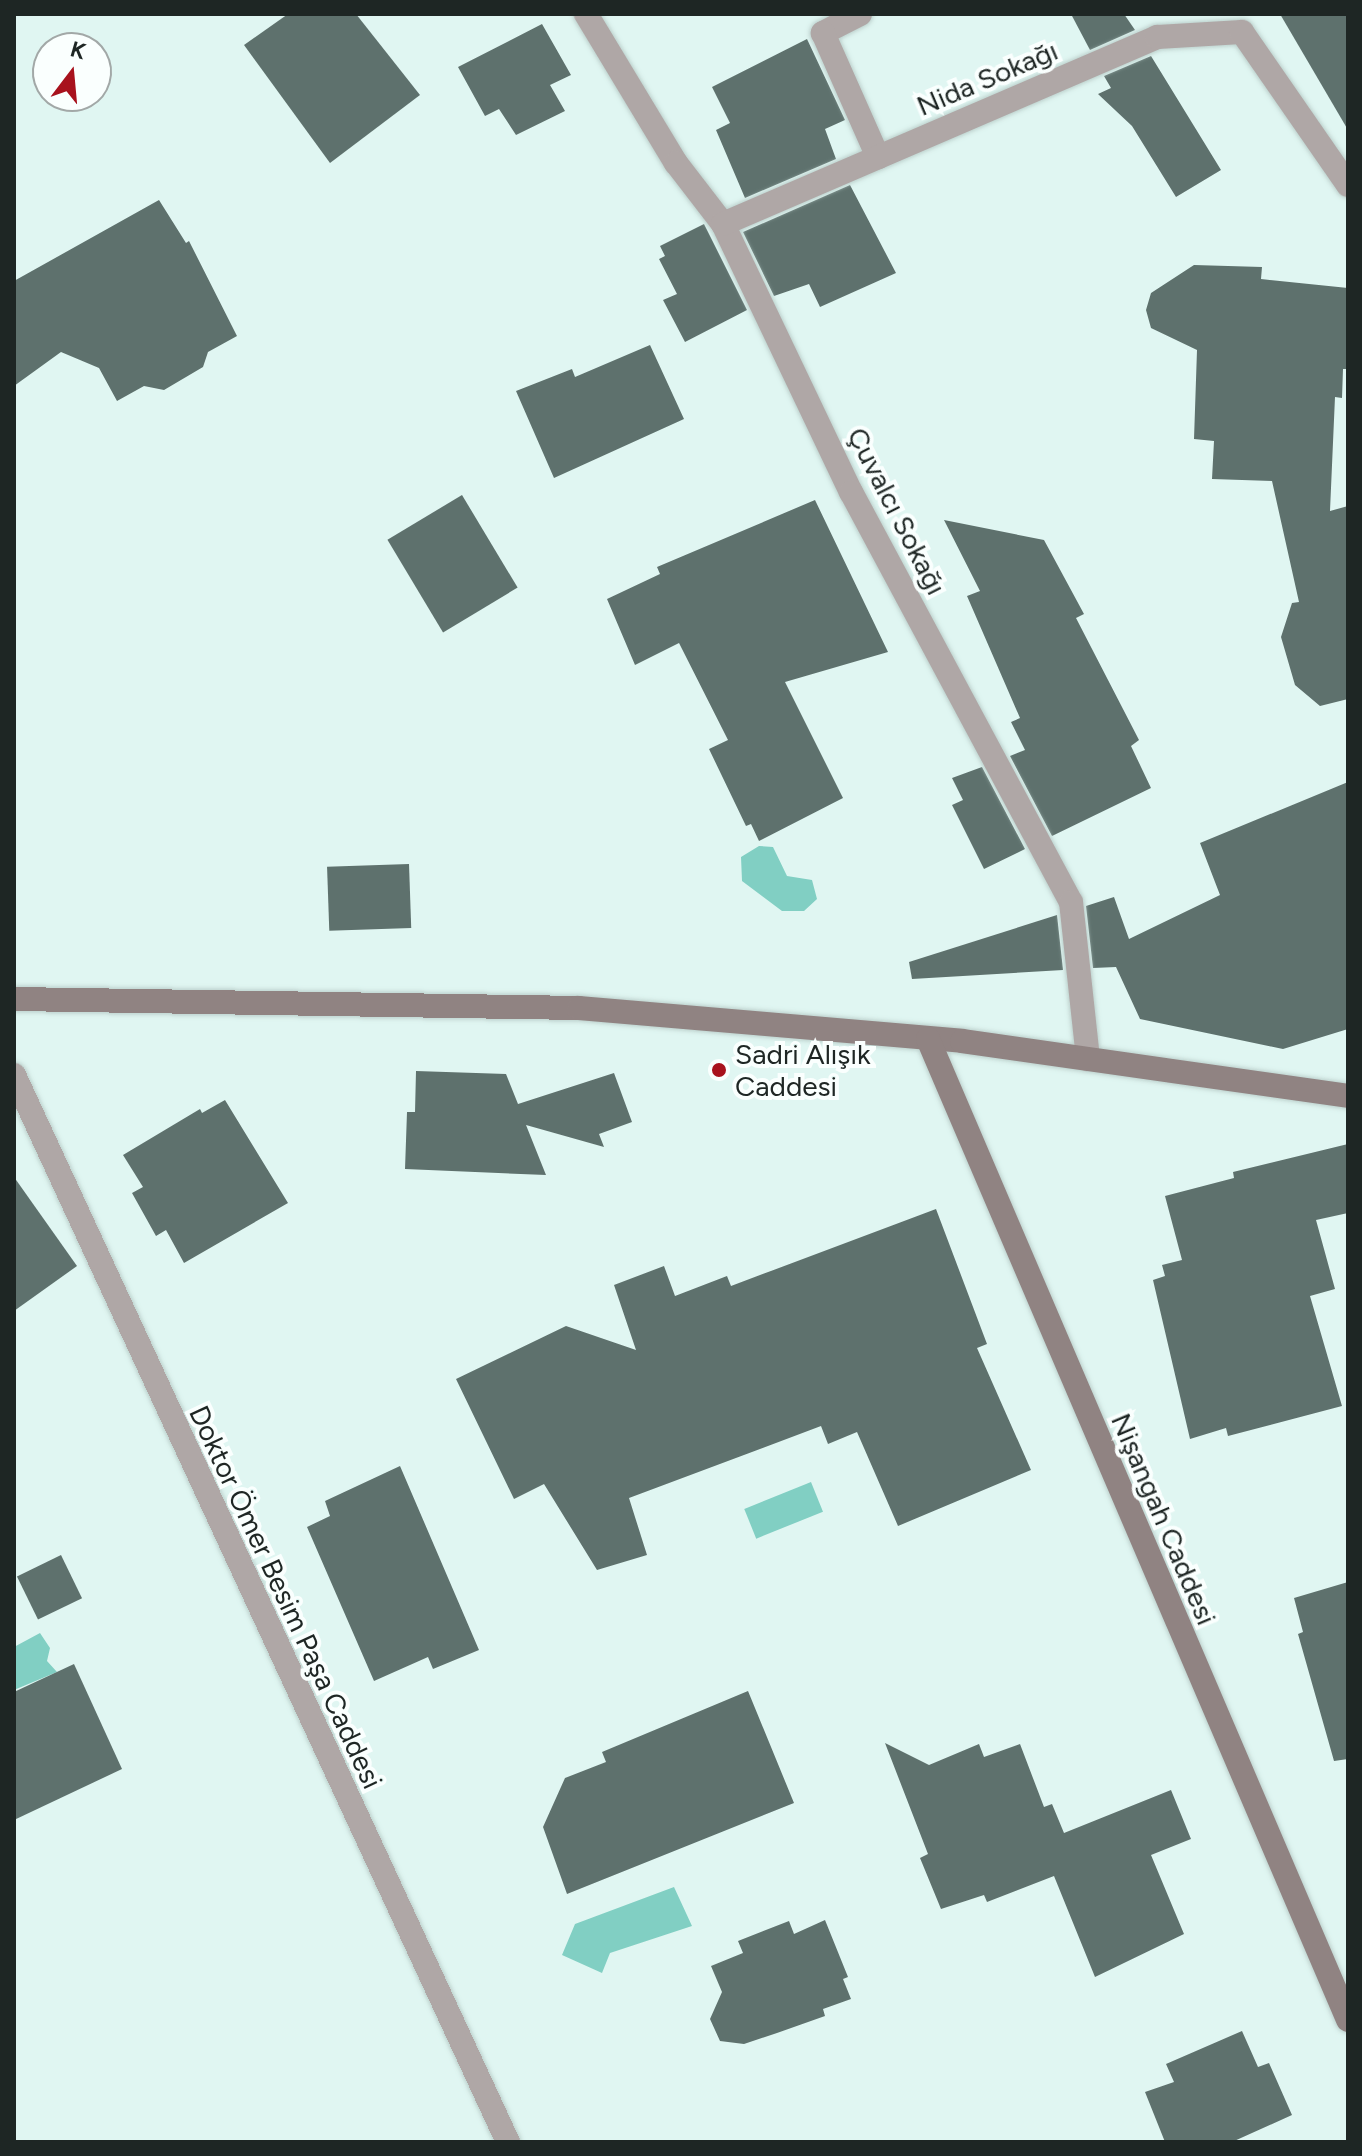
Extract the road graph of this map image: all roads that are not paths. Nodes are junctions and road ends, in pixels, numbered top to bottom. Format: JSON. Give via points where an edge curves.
{"nodes":[{"id":1,"x":586,"y":14,"type":"edge"},
{"id":2,"x":860,"y":14,"type":"edge"},
{"id":3,"x":878,"y":157,"type":"junction"},
{"id":4,"x":1348,"y":185,"type":"edge"},
{"id":5,"x":723,"y":224,"type":"junction"},
{"id":6,"x":14,"y":999,"type":"edge"},
{"id":7,"x":928,"y":1039,"type":"junction"},
{"id":8,"x":1088,"y":1059,"type":"junction"},
{"id":9,"x":14,"y":1075,"type":"edge"},
{"id":10,"x":1348,"y":1096,"type":"edge"},
{"id":11,"x":1348,"y":2020,"type":"edge"},
{"id":12,"x":508,"y":2142,"type":"edge"}],
"edges":[{"from":1,"to":5,"type":"street","name":"Çuvalcı Sokağı","via":[[676,163]]},
{"from":2,"to":3,"type":"street","via":[[823,33]]},
{"from":3,"to":4,"type":"street","name":"Nida Sokağı","via":[[1157,37],[1242,32]]},
{"from":3,"to":5,"type":"street","name":"Nida Sokağı"},
{"from":5,"to":8,"type":"street","name":"Çuvalcı Sokağı","via":[[851,492],[1071,902]]},
{"from":6,"to":7,"type":"street","via":[[579,1008]]},
{"from":7,"to":8,"type":"street"},
{"from":7,"to":11,"type":"street","name":"Nişangah Caddesi"},
{"from":8,"to":10,"type":"street"},
{"from":9,"to":12,"type":"street","name":"Doktor Ömer Besim Paşa Caddesi"}]}
